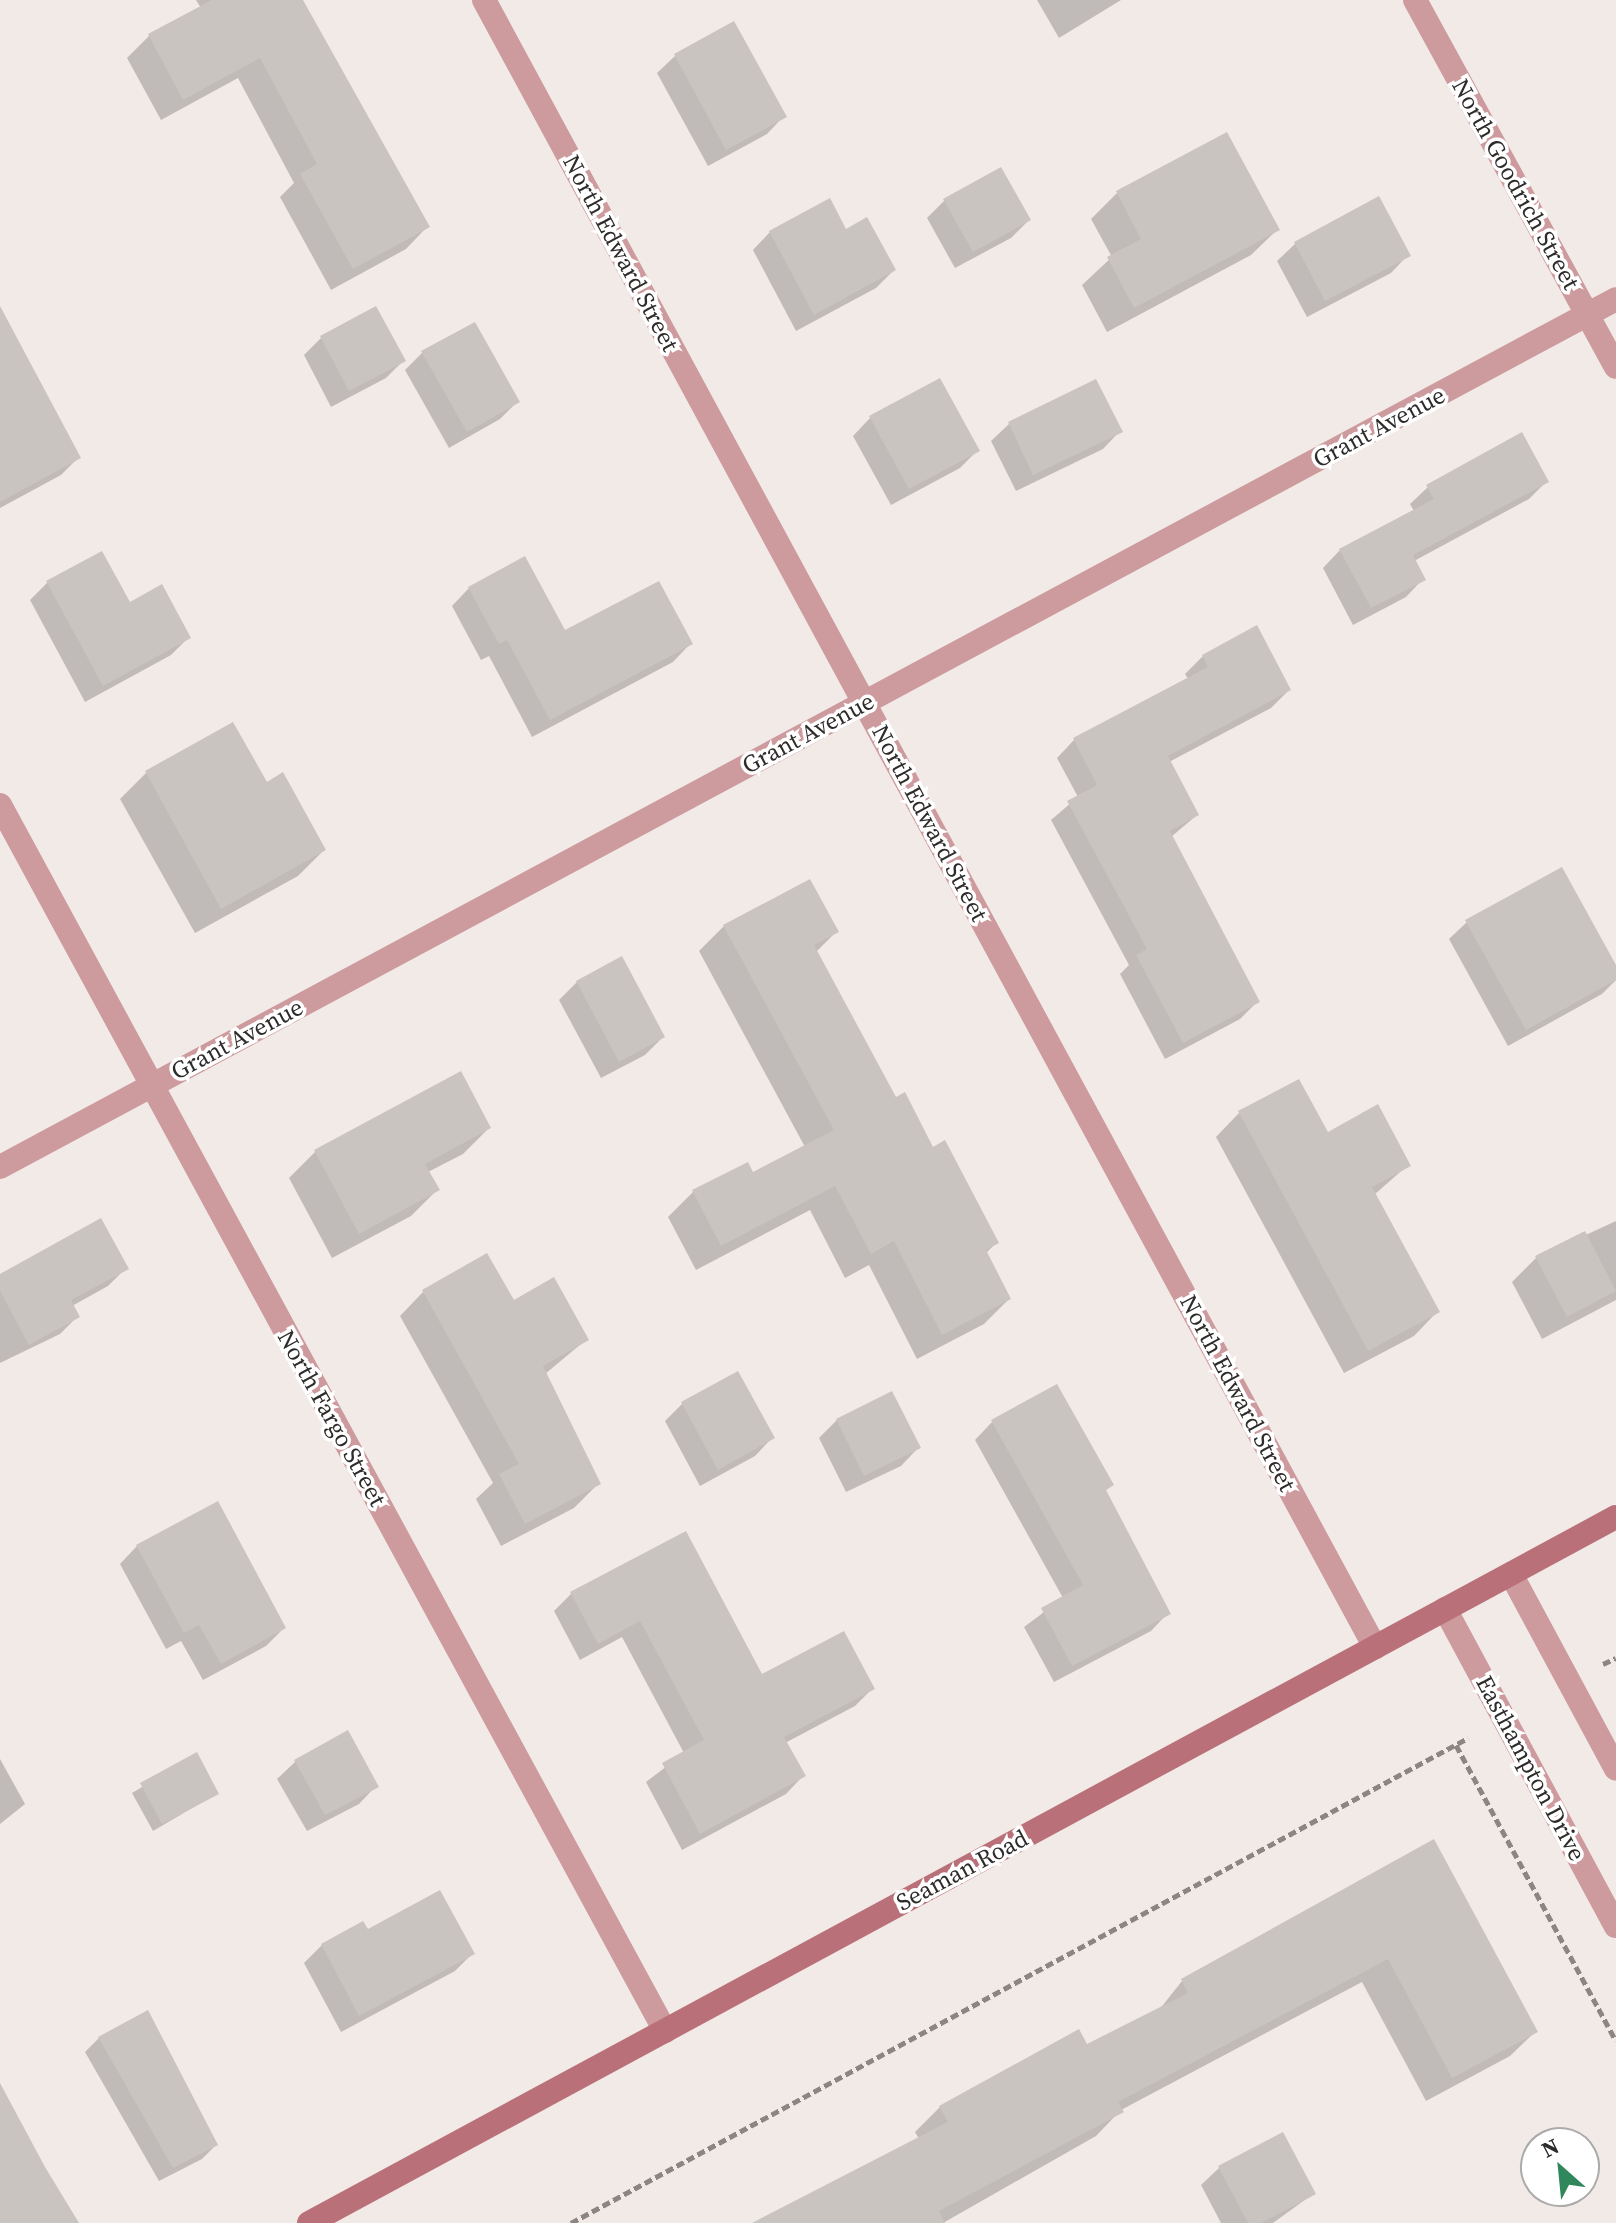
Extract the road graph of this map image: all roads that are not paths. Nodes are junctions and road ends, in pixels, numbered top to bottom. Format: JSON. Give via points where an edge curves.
{"nodes":[{"id":1,"x":484,"y":0,"type":"edge"},
{"id":2,"x":1415,"y":0,"type":"edge"},
{"id":3,"x":1616,"y":299,"type":"edge"},
{"id":4,"x":1588,"y":315,"type":"junction"},
{"id":5,"x":1616,"y":367,"type":"edge"},
{"id":6,"x":864,"y":702,"type":"junction"},
{"id":7,"x":0,"y":805,"type":"edge"},
{"id":8,"x":151,"y":1085,"type":"junction"},
{"id":9,"x":0,"y":1167,"type":"edge"},
{"id":10,"x":1616,"y":1517,"type":"edge"},
{"id":11,"x":1511,"y":1574,"type":"junction"},
{"id":12,"x":1445,"y":1609,"type":"junction"},
{"id":13,"x":1375,"y":1647,"type":"junction"},
{"id":14,"x":1616,"y":1769,"type":"edge"},
{"id":15,"x":1616,"y":1926,"type":"edge"},
{"id":16,"x":665,"y":2031,"type":"junction"},
{"id":17,"x":309,"y":2223,"type":"edge"}],
"edges":[{"from":1,"to":6,"type":"street","name":"North Edward Street"},
{"from":2,"to":4,"type":"street","name":"North Goodrich Street"},
{"from":3,"to":4,"type":"street","name":"Grant Avenue"},
{"from":4,"to":5,"type":"street","name":"North Goodrich Street"},
{"from":4,"to":6,"type":"street","name":"Grant Avenue"},
{"from":6,"to":8,"type":"street","name":"Grant Avenue"},
{"from":6,"to":13,"type":"street","name":"North Edward Street"},
{"from":7,"to":8,"type":"street","name":"North Fargo Street"},
{"from":8,"to":9,"type":"street","name":"Grant Avenue"},
{"from":8,"to":16,"type":"street","name":"North Fargo Street"},
{"from":10,"to":11,"type":"street","name":"Seaman Road"},
{"from":11,"to":12,"type":"street","name":"Seaman Road"},
{"from":11,"to":14,"type":"street"},
{"from":12,"to":13,"type":"street","name":"Seaman Road"},
{"from":12,"to":15,"type":"street","name":"Easthampton Drive"},
{"from":13,"to":16,"type":"street","name":"Seaman Road"},
{"from":16,"to":17,"type":"street","name":"Seaman Road"}]}
